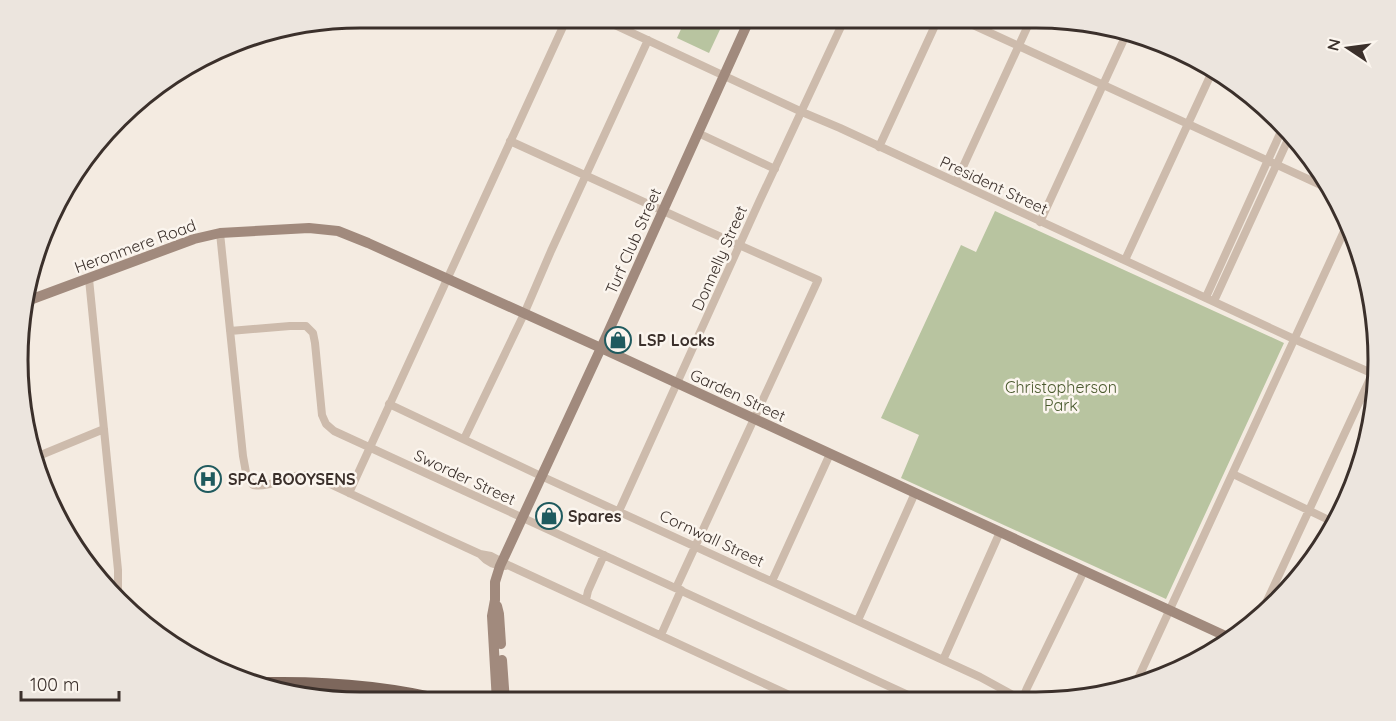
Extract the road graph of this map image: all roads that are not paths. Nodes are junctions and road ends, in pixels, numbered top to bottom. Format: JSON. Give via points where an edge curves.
{"nodes":[{"id":1,"x":562,"y":28,"type":"edge"},
{"id":2,"x":622,"y":28,"type":"edge"},
{"id":3,"x":745,"y":28,"type":"edge"},
{"id":4,"x":840,"y":28,"type":"edge"},
{"id":5,"x":934,"y":28,"type":"edge"},
{"id":6,"x":979,"y":28,"type":"edge"},
{"id":7,"x":1027,"y":28,"type":"edge"},
{"id":8,"x":648,"y":40,"type":"junction"},
{"id":9,"x":1123,"y":41,"type":"edge"},
{"id":10,"x":1018,"y":46,"type":"junction"},
{"id":11,"x":723,"y":76,"type":"junction"},
{"id":12,"x":1209,"y":78,"type":"edge"},
{"id":13,"x":1103,"y":85,"type":"junction"},
{"id":14,"x":802,"y":112,"type":"junction"},
{"id":15,"x":1188,"y":124,"type":"junction"},
{"id":16,"x":698,"y":133,"type":"junction"},
{"id":17,"x":1279,"y":136,"type":"edge"},
{"id":18,"x":510,"y":141,"type":"junction"},
{"id":19,"x":1286,"y":143,"type":"edge"},
{"id":20,"x":879,"y":147,"type":"junction"},
{"id":21,"x":1268,"y":161,"type":"junction"},
{"id":22,"x":1277,"y":164,"type":"junction"},
{"id":23,"x":775,"y":169,"type":"junction"},
{"id":24,"x":587,"y":176,"type":"junction"},
{"id":25,"x":956,"y":182,"type":"junction"},
{"id":26,"x":1316,"y":183,"type":"edge"},
{"id":27,"x":663,"y":211,"type":"junction"},
{"id":28,"x":1040,"y":222,"type":"junction"},
{"id":29,"x":1236,"y":230,"type":"junction"},
{"id":30,"x":220,"y":233,"type":"junction"},
{"id":31,"x":1245,"y":234,"type":"junction"},
{"id":32,"x":1343,"y":234,"type":"edge"},
{"id":33,"x":740,"y":245,"type":"junction"},
{"id":34,"x":1125,"y":260,"type":"junction"},
{"id":35,"x":89,"y":279,"type":"junction"},
{"id":36,"x":447,"y":279,"type":"junction"},
{"id":37,"x":1206,"y":297,"type":"junction"},
{"id":38,"x":35,"y":298,"type":"edge"},
{"id":39,"x":1214,"y":302,"type":"junction"},
{"id":40,"x":524,"y":314,"type":"junction"},
{"id":41,"x":230,"y":331,"type":"junction"},
{"id":42,"x":1294,"y":339,"type":"junction"},
{"id":43,"x":601,"y":348,"type":"junction"},
{"id":44,"x":1368,"y":369,"type":"edge"},
{"id":45,"x":677,"y":384,"type":"junction"},
{"id":46,"x":1366,"y":390,"type":"edge"},
{"id":47,"x":389,"y":404,"type":"junction"},
{"id":48,"x":754,"y":419,"type":"junction"},
{"id":49,"x":104,"y":429,"type":"junction"},
{"id":50,"x":464,"y":439,"type":"junction"},
{"id":51,"x":369,"y":447,"type":"junction"},
{"id":52,"x":42,"y":454,"type":"edge"},
{"id":53,"x":830,"y":454,"type":"junction"},
{"id":54,"x":1233,"y":474,"type":"junction"},
{"id":55,"x":541,"y":476,"type":"junction"},
{"id":56,"x":349,"y":493,"type":"junction"},
{"id":57,"x":915,"y":493,"type":"junction"},
{"id":58,"x":1309,"y":510,"type":"junction"},
{"id":59,"x":619,"y":511,"type":"junction"},
{"id":60,"x":522,"y":518,"type":"junction"},
{"id":61,"x":1327,"y":519,"type":"edge"},
{"id":62,"x":1000,"y":532,"type":"junction"},
{"id":63,"x":695,"y":546,"type":"junction"},
{"id":64,"x":604,"y":555,"type":"junction"},
{"id":65,"x":504,"y":565,"type":"junction"},
{"id":66,"x":1084,"y":571,"type":"junction"},
{"id":67,"x":772,"y":581,"type":"junction"},
{"id":68,"x":118,"y":587,"type":"edge"},
{"id":69,"x":679,"y":589,"type":"junction"},
{"id":70,"x":1269,"y":596,"type":"edge"},
{"id":71,"x":495,"y":600,"type":"junction"},
{"id":72,"x":586,"y":600,"type":"junction"},
{"id":73,"x":1170,"y":611,"type":"junction"},
{"id":74,"x":858,"y":620,"type":"junction"},
{"id":75,"x":661,"y":635,"type":"junction"},
{"id":76,"x":1223,"y":635,"type":"edge"},
{"id":77,"x":943,"y":660,"type":"junction"},
{"id":78,"x":1139,"y":676,"type":"edge"},
{"id":79,"x":283,"y":683,"type":"edge"},
{"id":80,"x":398,"y":692,"type":"edge"},
{"id":81,"x":497,"y":692,"type":"edge"},
{"id":82,"x":505,"y":692,"type":"edge"},
{"id":83,"x":783,"y":692,"type":"edge"},
{"id":84,"x":904,"y":692,"type":"edge"},
{"id":85,"x":1007,"y":692,"type":"edge"},
{"id":86,"x":1025,"y":692,"type":"edge"}],
"edges":[{"from":1,"to":18,"type":"street"},
{"from":2,"to":8,"type":"street","name":"President Street"},
{"from":3,"to":11,"type":"street","name":"Turf Club Street"},
{"from":4,"to":14,"type":"street","name":"Donnelly Street"},
{"from":5,"to":20,"type":"street"},
{"from":6,"to":10,"type":"street"},
{"from":7,"to":10,"type":"street"},
{"from":8,"to":11,"type":"street","name":"President Street"},
{"from":8,"to":24,"type":"street"},
{"from":9,"to":13,"type":"street"},
{"from":10,"to":13,"type":"street"},
{"from":10,"to":25,"type":"street"},
{"from":11,"to":14,"type":"street","name":"President Street"},
{"from":11,"to":16,"type":"street","name":"Turf Club Street"},
{"from":12,"to":15,"type":"street"},
{"from":13,"to":15,"type":"street"},
{"from":13,"to":28,"type":"street"},
{"from":14,"to":20,"type":"street","name":"President Street"},
{"from":14,"to":23,"type":"street","name":"Donnelly Street"},
{"from":15,"to":21,"type":"street"},
{"from":15,"to":34,"type":"street"},
{"from":16,"to":23,"type":"street"},
{"from":16,"to":27,"type":"street","name":"Turf Club Street"},
{"from":17,"to":21,"type":"street"},
{"from":18,"to":24,"type":"street"},
{"from":18,"to":36,"type":"street"},
{"from":19,"to":22,"type":"street"},
{"from":20,"to":25,"type":"street","name":"President Street"},
{"from":21,"to":22,"type":"street"},
{"from":21,"to":29,"type":"street"},
{"from":22,"to":26,"type":"street"},
{"from":22,"to":31,"type":"street"},
{"from":23,"to":33,"type":"street","name":"Donnelly Street"},
{"from":24,"to":27,"type":"street"},
{"from":24,"to":40,"type":"street"},
{"from":25,"to":28,"type":"street","name":"President Street"},
{"from":27,"to":33,"type":"street"},
{"from":27,"to":43,"type":"street","name":"Turf Club Street"},
{"from":28,"to":34,"type":"street","name":"President Street"},
{"from":29,"to":31,"type":"street"},
{"from":29,"to":37,"type":"street"},
{"from":30,"to":35,"type":"street","name":"Heronmere Road"},
{"from":30,"to":36,"type":"street","name":"Garden Street","via":[[309,228],[338,231]]},
{"from":30,"to":41,"type":"street"},
{"from":31,"to":39,"type":"street"},
{"from":32,"to":42,"type":"street"},
{"from":33,"to":45,"type":"street","name":"Donnelly Street"},
{"from":33,"to":48,"type":"street","via":[[818,280]]},
{"from":34,"to":37,"type":"street","name":"President Street"},
{"from":35,"to":38,"type":"street","name":"Heronmere Road"},
{"from":35,"to":49,"type":"street"},
{"from":36,"to":40,"type":"street","name":"Garden Street"},
{"from":36,"to":47,"type":"street"},
{"from":37,"to":39,"type":"street","name":"President Street"},
{"from":39,"to":42,"type":"street","name":"President Street"},
{"from":40,"to":43,"type":"street","name":"Garden Street"},
{"from":40,"to":50,"type":"street"},
{"from":41,"to":51,"type":"street","name":"Sworder Street","via":[[309,327],[315,343],[324,420],[334,431]]},
{"from":41,"to":56,"type":"street","via":[[247,478],[253,485],[262,485],[303,474]]},
{"from":42,"to":44,"type":"street","name":"President Street"},
{"from":42,"to":54,"type":"street"},
{"from":43,"to":45,"type":"street","name":"Garden Street"},
{"from":43,"to":55,"type":"street","name":"Turf Club Street"},
{"from":45,"to":48,"type":"street","name":"Garden Street"},
{"from":45,"to":59,"type":"street","name":"Donnelly Street"},
{"from":46,"to":58,"type":"street"},
{"from":47,"to":50,"type":"street","name":"Cornwall Street"},
{"from":47,"to":51,"type":"street"},
{"from":48,"to":53,"type":"street","name":"Garden Street"},
{"from":48,"to":63,"type":"street"},
{"from":49,"to":52,"type":"street"},
{"from":49,"to":68,"type":"street"},
{"from":50,"to":55,"type":"street","name":"Cornwall Street"},
{"from":51,"to":56,"type":"street"},
{"from":51,"to":60,"type":"street","name":"Sworder Street"},
{"from":53,"to":57,"type":"street","name":"Garden Street"},
{"from":53,"to":67,"type":"street"},
{"from":54,"to":58,"type":"street"},
{"from":54,"to":73,"type":"street"},
{"from":55,"to":59,"type":"street","name":"Cornwall Street"},
{"from":55,"to":60,"type":"street","name":"Turf Club Street"},
{"from":56,"to":65,"type":"street","via":[[480,554],[486,561]]},
{"from":57,"to":62,"type":"street","name":"Garden Street"},
{"from":57,"to":74,"type":"street"},
{"from":58,"to":61,"type":"street"},
{"from":58,"to":70,"type":"street"},
{"from":59,"to":63,"type":"street","name":"Cornwall Street"},
{"from":60,"to":64,"type":"street","name":"Sworder Street"},
{"from":60,"to":65,"type":"street","name":"Turf Club Street"},
{"from":62,"to":66,"type":"street","name":"Garden Street"},
{"from":62,"to":77,"type":"street"},
{"from":63,"to":67,"type":"street","name":"Cornwall Street"},
{"from":63,"to":69,"type":"street"},
{"from":64,"to":69,"type":"street","name":"Sworder Street"},
{"from":64,"to":72,"type":"street"},
{"from":65,"to":71,"type":"street","name":"Turf Club Street","via":[[495,582]]},
{"from":65,"to":72,"type":"street"},
{"from":66,"to":73,"type":"street","name":"Garden Street"},
{"from":66,"to":86,"type":"street"},
{"from":67,"to":74,"type":"street","name":"Cornwall Street"},
{"from":69,"to":75,"type":"street"},
{"from":69,"to":84,"type":"street","name":"Sworder Street"},
{"from":71,"to":81,"type":"street","via":[[492,623]]},
{"from":71,"to":82,"type":"street"},
{"from":72,"to":75,"type":"street"},
{"from":73,"to":76,"type":"street","name":"Garden Street"},
{"from":73,"to":78,"type":"street"},
{"from":74,"to":77,"type":"street","name":"Cornwall Street"},
{"from":75,"to":83,"type":"street"},
{"from":77,"to":85,"type":"street","name":"Cornwall Street"},
{"from":79,"to":80,"type":"main road","via":[[360,686]]}]}
